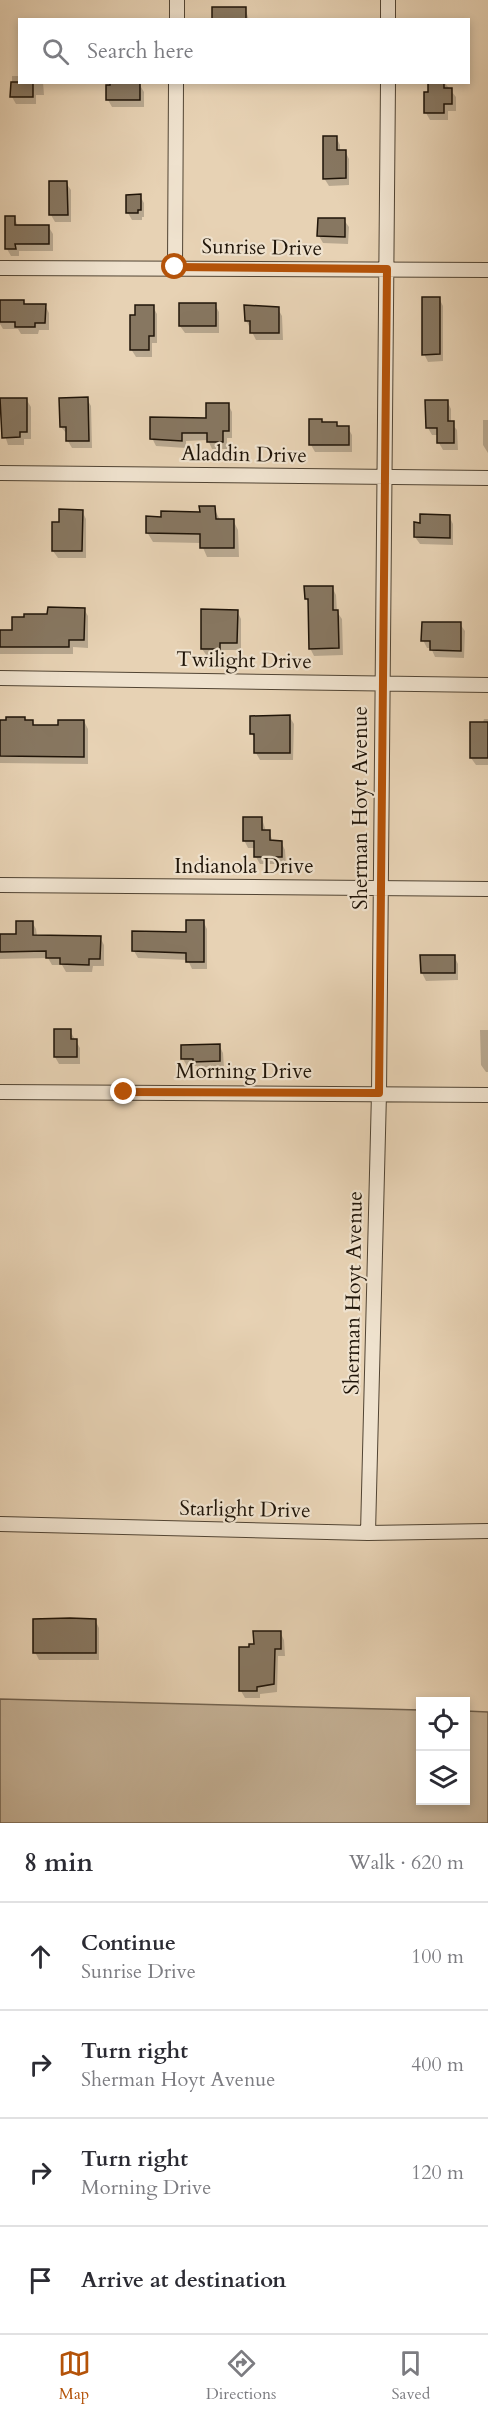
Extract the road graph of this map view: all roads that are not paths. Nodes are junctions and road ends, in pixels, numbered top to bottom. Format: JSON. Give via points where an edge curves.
{"nodes":[{"id":1,"x":177,"y":0,"type":"edge"},
{"id":2,"x":388,"y":0,"type":"edge"},
{"id":3,"x":177,"y":18,"type":"edge"},
{"id":4,"x":388,"y":18,"type":"edge"},
{"id":5,"x":177,"y":84,"type":"edge"},
{"id":6,"x":388,"y":84,"type":"edge"},
{"id":7,"x":175,"y":267,"type":"junction"},
{"id":8,"x":0,"y":268,"type":"edge"},
{"id":9,"x":387,"y":269,"type":"junction"},
{"id":10,"x":488,"y":270,"type":"edge"},
{"id":11,"x":0,"y":473,"type":"edge"},
{"id":12,"x":385,"y":477,"type":"junction"},
{"id":13,"x":488,"y":478,"type":"edge"},
{"id":14,"x":0,"y":678,"type":"edge"},
{"id":15,"x":382,"y":683,"type":"junction"},
{"id":16,"x":488,"y":685,"type":"edge"},
{"id":17,"x":0,"y":885,"type":"edge"},
{"id":18,"x":380,"y":887,"type":"junction"},
{"id":19,"x":488,"y":889,"type":"edge"},
{"id":20,"x":0,"y":1092,"type":"edge"},
{"id":21,"x":379,"y":1093,"type":"junction"},
{"id":22,"x":488,"y":1095,"type":"edge"},
{"id":23,"x":0,"y":1524,"type":"edge"},
{"id":24,"x":488,"y":1531,"type":"edge"},
{"id":25,"x":368,"y":1533,"type":"junction"}],
"edges":[{"from":1,"to":3,"type":"street"},
{"from":2,"to":4,"type":"street"},
{"from":5,"to":7,"type":"street"},
{"from":6,"to":9,"type":"street","name":"Sherman Hoyt Avenue"},
{"from":7,"to":8,"type":"street","name":"Sunrise Drive"},
{"from":7,"to":9,"type":"street","name":"Sunrise Drive"},
{"from":9,"to":10,"type":"street","name":"Sunrise Drive"},
{"from":9,"to":12,"type":"street","name":"Sherman Hoyt Avenue"},
{"from":11,"to":12,"type":"street","name":"Aladdin Drive"},
{"from":12,"to":13,"type":"street","name":"Aladdin Drive"},
{"from":12,"to":15,"type":"street","name":"Sherman Hoyt Avenue"},
{"from":14,"to":15,"type":"street","name":"Twilight Drive"},
{"from":15,"to":16,"type":"street","name":"Twilight Drive"},
{"from":15,"to":18,"type":"street","name":"Sherman Hoyt Avenue"},
{"from":17,"to":18,"type":"street","name":"Indianola Drive"},
{"from":18,"to":19,"type":"street","name":"Indianola Drive"},
{"from":18,"to":21,"type":"street","name":"Sherman Hoyt Avenue"},
{"from":20,"to":21,"type":"street","name":"Morning Drive"},
{"from":21,"to":22,"type":"street","name":"Morning Drive"},
{"from":21,"to":25,"type":"street","name":"Sherman Hoyt Avenue"},
{"from":23,"to":25,"type":"street","name":"Starlight Drive"},
{"from":24,"to":25,"type":"street","name":"Starlight Drive"}]}
